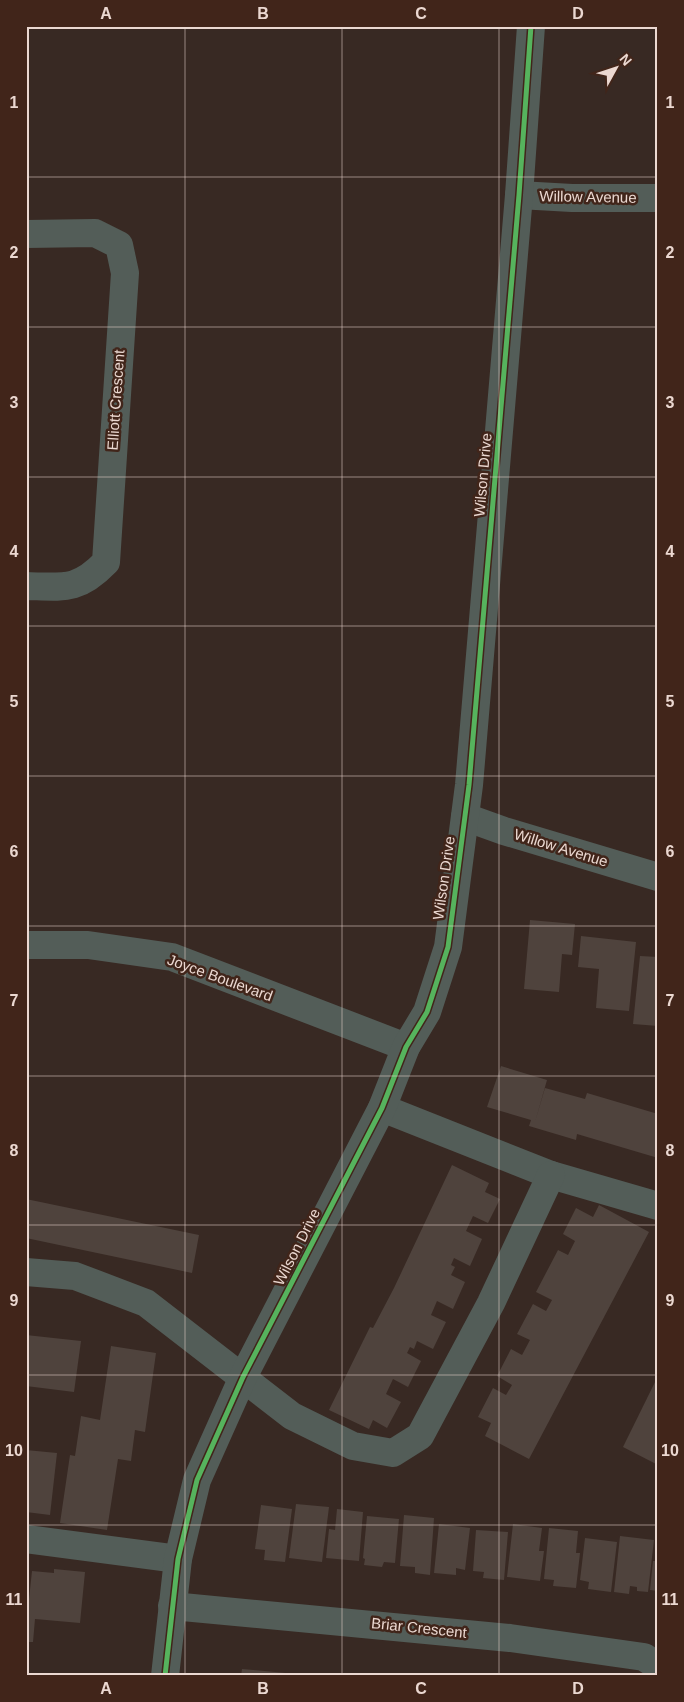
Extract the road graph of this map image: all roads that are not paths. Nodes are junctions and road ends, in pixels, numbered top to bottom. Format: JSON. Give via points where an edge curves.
{"nodes":[{"id":1,"x":530,"y":26,"type":"edge"},
{"id":2,"x":519,"y":195,"type":"junction"},
{"id":3,"x":658,"y":198,"type":"edge"},
{"id":4,"x":26,"y":234,"type":"edge"},
{"id":5,"x":26,"y":586,"type":"edge"},
{"id":6,"x":465,"y":817,"type":"junction"},
{"id":7,"x":658,"y":877,"type":"edge"},
{"id":8,"x":26,"y":945,"type":"edge"},
{"id":9,"x":406,"y":1047,"type":"junction"},
{"id":10,"x":382,"y":1108,"type":"junction"},
{"id":11,"x":551,"y":1175,"type":"junction"},
{"id":12,"x":658,"y":1206,"type":"edge"},
{"id":13,"x":26,"y":1272,"type":"edge"},
{"id":14,"x":243,"y":1377,"type":"junction"},
{"id":15,"x":26,"y":1539,"type":"edge"},
{"id":16,"x":178,"y":1559,"type":"junction"},
{"id":17,"x":172,"y":1606,"type":"junction"},
{"id":18,"x":658,"y":1671,"type":"edge"},
{"id":19,"x":165,"y":1676,"type":"edge"}],
"edges":[{"from":1,"to":2,"type":"street","name":"Wilson Drive"},
{"from":2,"to":3,"type":"street","name":"Willow Avenue"},
{"from":2,"to":6,"type":"street","name":"Wilson Drive"},
{"from":4,"to":5,"type":"street","name":"Elliott Crescent","via":[[95,233],[119,246],[125,273],[106,562],[92,576],[72,587]]},
{"from":6,"to":7,"type":"street","name":"Willow Avenue"},
{"from":6,"to":9,"type":"street","name":"Wilson Drive","via":[[448,947],[427,1012]]},
{"from":8,"to":9,"type":"street","name":"Joyce Boulevard","via":[[88,945],[172,957]]},
{"from":9,"to":10,"type":"street","name":"Wilson Drive"},
{"from":10,"to":11,"type":"street"},
{"from":10,"to":14,"type":"street","name":"Wilson Drive"},
{"from":11,"to":12,"type":"street"},
{"from":11,"to":14,"type":"street","via":[[491,1303],[420,1436],[393,1453],[354,1446],[292,1416]]},
{"from":13,"to":14,"type":"street","via":[[75,1276],[146,1303]]},
{"from":14,"to":16,"type":"street","name":"Wilson Drive","via":[[197,1480]]},
{"from":15,"to":16,"type":"street"},
{"from":16,"to":17,"type":"street","name":"Wilson Drive"},
{"from":17,"to":18,"type":"street","name":"Briar Crescent","via":[[547,1643],[644,1656],[656,1665]]},
{"from":17,"to":19,"type":"street","name":"Wilson Drive"}]}
